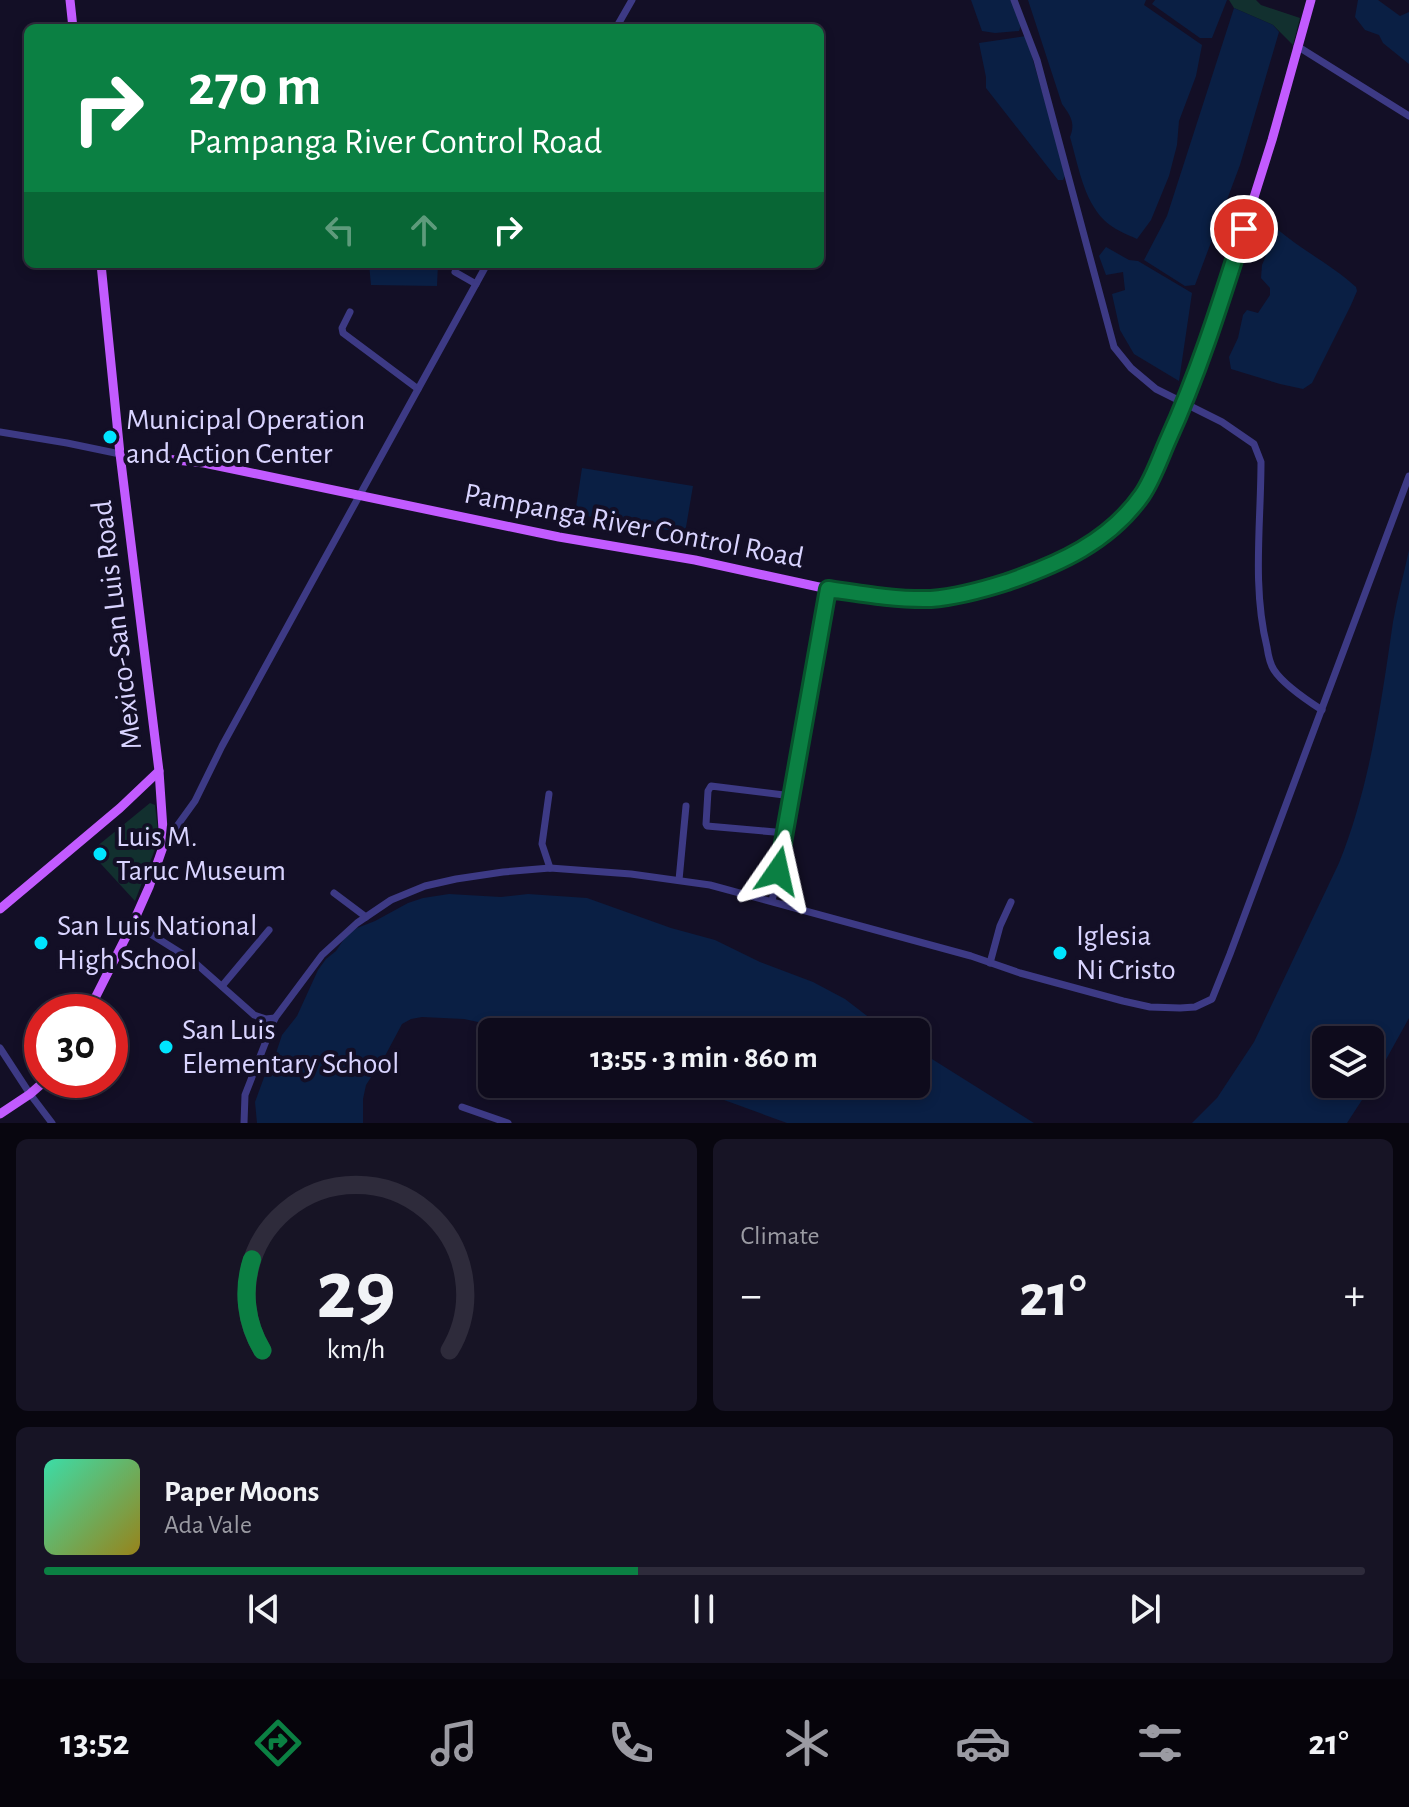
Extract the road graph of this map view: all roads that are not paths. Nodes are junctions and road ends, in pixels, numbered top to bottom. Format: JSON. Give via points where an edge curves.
{"nodes":[{"id":1,"x":70,"y":0,"type":"edge"},
{"id":2,"x":632,"y":0,"type":"edge"},
{"id":3,"x":1014,"y":0,"type":"edge"},
{"id":4,"x":1311,"y":0,"type":"edge"},
{"id":5,"x":73,"y":24,"type":"edge"},
{"id":6,"x":618,"y":24,"type":"edge"},
{"id":7,"x":1297,"y":46,"type":"junction"},
{"id":8,"x":1409,"y":116,"type":"edge"},
{"id":9,"x":101,"y":268,"type":"edge"},
{"id":10,"x":485,"y":268,"type":"edge"},
{"id":11,"x":455,"y":272,"type":"dead end"},
{"id":12,"x":476,"y":284,"type":"junction"},
{"id":13,"x":350,"y":312,"type":"dead end"},
{"id":14,"x":418,"y":389,"type":"junction"},
{"id":15,"x":1184,"y":403,"type":"junction"},
{"id":16,"x":0,"y":432,"type":"edge"},
{"id":17,"x":120,"y":454,"type":"junction"},
{"id":18,"x":1409,"y":476,"type":"edge"},
{"id":19,"x":361,"y":495,"type":"junction"},
{"id":20,"x":828,"y":589,"type":"junction"},
{"id":21,"x":1322,"y":710,"type":"junction"},
{"id":22,"x":159,"y":771,"type":"junction"},
{"id":23,"x":549,"y":794,"type":"dead end"},
{"id":24,"x":792,"y":796,"type":"junction"},
{"id":25,"x":686,"y":806,"type":"dead end"},
{"id":26,"x":786,"y":833,"type":"junction"},
{"id":27,"x":164,"y":844,"type":"junction"},
{"id":28,"x":550,"y":868,"type":"junction"},
{"id":29,"x":679,"y":880,"type":"junction"},
{"id":30,"x":334,"y":893,"type":"dead end"},
{"id":31,"x":772,"y":901,"type":"junction"},
{"id":32,"x":1011,"y":902,"type":"dead end"},
{"id":33,"x":0,"y":909,"type":"edge"},
{"id":34,"x":366,"y":917,"type":"junction"},
{"id":35,"x":133,"y":923,"type":"junction"},
{"id":36,"x":269,"y":930,"type":"dead end"},
{"id":37,"x":990,"y":963,"type":"junction"},
{"id":38,"x":222,"y":986,"type":"junction"},
{"id":39,"x":97,"y":994,"type":"edge"},
{"id":40,"x":275,"y":1018,"type":"junction"},
{"id":41,"x":0,"y":1048,"type":"edge"},
{"id":42,"x":24,"y":1085,"type":"edge"},
{"id":43,"x":24,"y":1098,"type":"edge"},
{"id":44,"x":33,"y":1098,"type":"edge"},
{"id":45,"x":462,"y":1107,"type":"dead end"},
{"id":46,"x":0,"y":1114,"type":"edge"},
{"id":47,"x":52,"y":1123,"type":"edge"},
{"id":48,"x":244,"y":1123,"type":"edge"},
{"id":49,"x":508,"y":1123,"type":"edge"}],
"edges":[{"from":1,"to":5,"type":"main road"},
{"from":2,"to":6,"type":"street"},
{"from":3,"to":15,"type":"street","via":[[1037,60],[1114,347],[1156,389]]},
{"from":4,"to":7,"type":"main road","name":"Pampanga River Control Road"},
{"from":7,"to":8,"type":"street"},
{"from":7,"to":15,"type":"main road","name":"Pampanga River Control Road","via":[[1249,215]]},
{"from":9,"to":17,"type":"main road","name":"Mexico-San Luis Road"},
{"from":10,"to":12,"type":"street"},
{"from":11,"to":12,"type":"street"},
{"from":12,"to":14,"type":"street"},
{"from":13,"to":14,"type":"street","via":[[343,333]]},
{"from":14,"to":19,"type":"street"},
{"from":15,"to":20,"type":"main road","name":"Pampanga River Control Road","via":[[1144,493],[1125,517],[1070,556],[1027,576],[949,597]]},
{"from":15,"to":21,"type":"street","via":[[1254,444],[1261,462],[1258,583],[1268,653],[1274,671]]},
{"from":16,"to":17,"type":"street","name":"Pampanga River Control Road"},
{"from":17,"to":19,"type":"main road","name":"Pampanga River Control Road","via":[[204,463]]},
{"from":17,"to":22,"type":"main road","name":"Mexico-San Luis Road"},
{"from":18,"to":21,"type":"street"},
{"from":19,"to":20,"type":"main road","name":"Pampanga River Control Road"},
{"from":19,"to":27,"type":"street","via":[[195,801]]},
{"from":20,"to":24,"type":"street"},
{"from":21,"to":37,"type":"street","via":[[1212,999],[1195,1007],[1150,1007]]},
{"from":22,"to":27,"type":"main road"},
{"from":22,"to":33,"type":"main road","name":"Mexico-San Luis Road"},
{"from":23,"to":28,"type":"street","via":[[542,844]]},
{"from":24,"to":26,"type":"street"},
{"from":24,"to":26,"type":"street","via":[[711,786],[708,791],[707,826]]},
{"from":25,"to":29,"type":"street"},
{"from":26,"to":31,"type":"street"},
{"from":27,"to":35,"type":"main road"},
{"from":28,"to":29,"type":"street"},
{"from":28,"to":34,"type":"street","via":[[425,886]]},
{"from":29,"to":31,"type":"street"},
{"from":30,"to":34,"type":"street"},
{"from":31,"to":37,"type":"street"},
{"from":32,"to":37,"type":"street"},
{"from":34,"to":40,"type":"street","via":[[322,955]]},
{"from":35,"to":38,"type":"street"},
{"from":35,"to":39,"type":"main road"},
{"from":36,"to":38,"type":"street"},
{"from":38,"to":40,"type":"street","via":[[254,1015]]},
{"from":40,"to":48,"type":"street","via":[[245,1095]]},
{"from":41,"to":42,"type":"street"},
{"from":43,"to":46,"type":"main road"},
{"from":44,"to":47,"type":"street"},
{"from":45,"to":49,"type":"street"}]}
